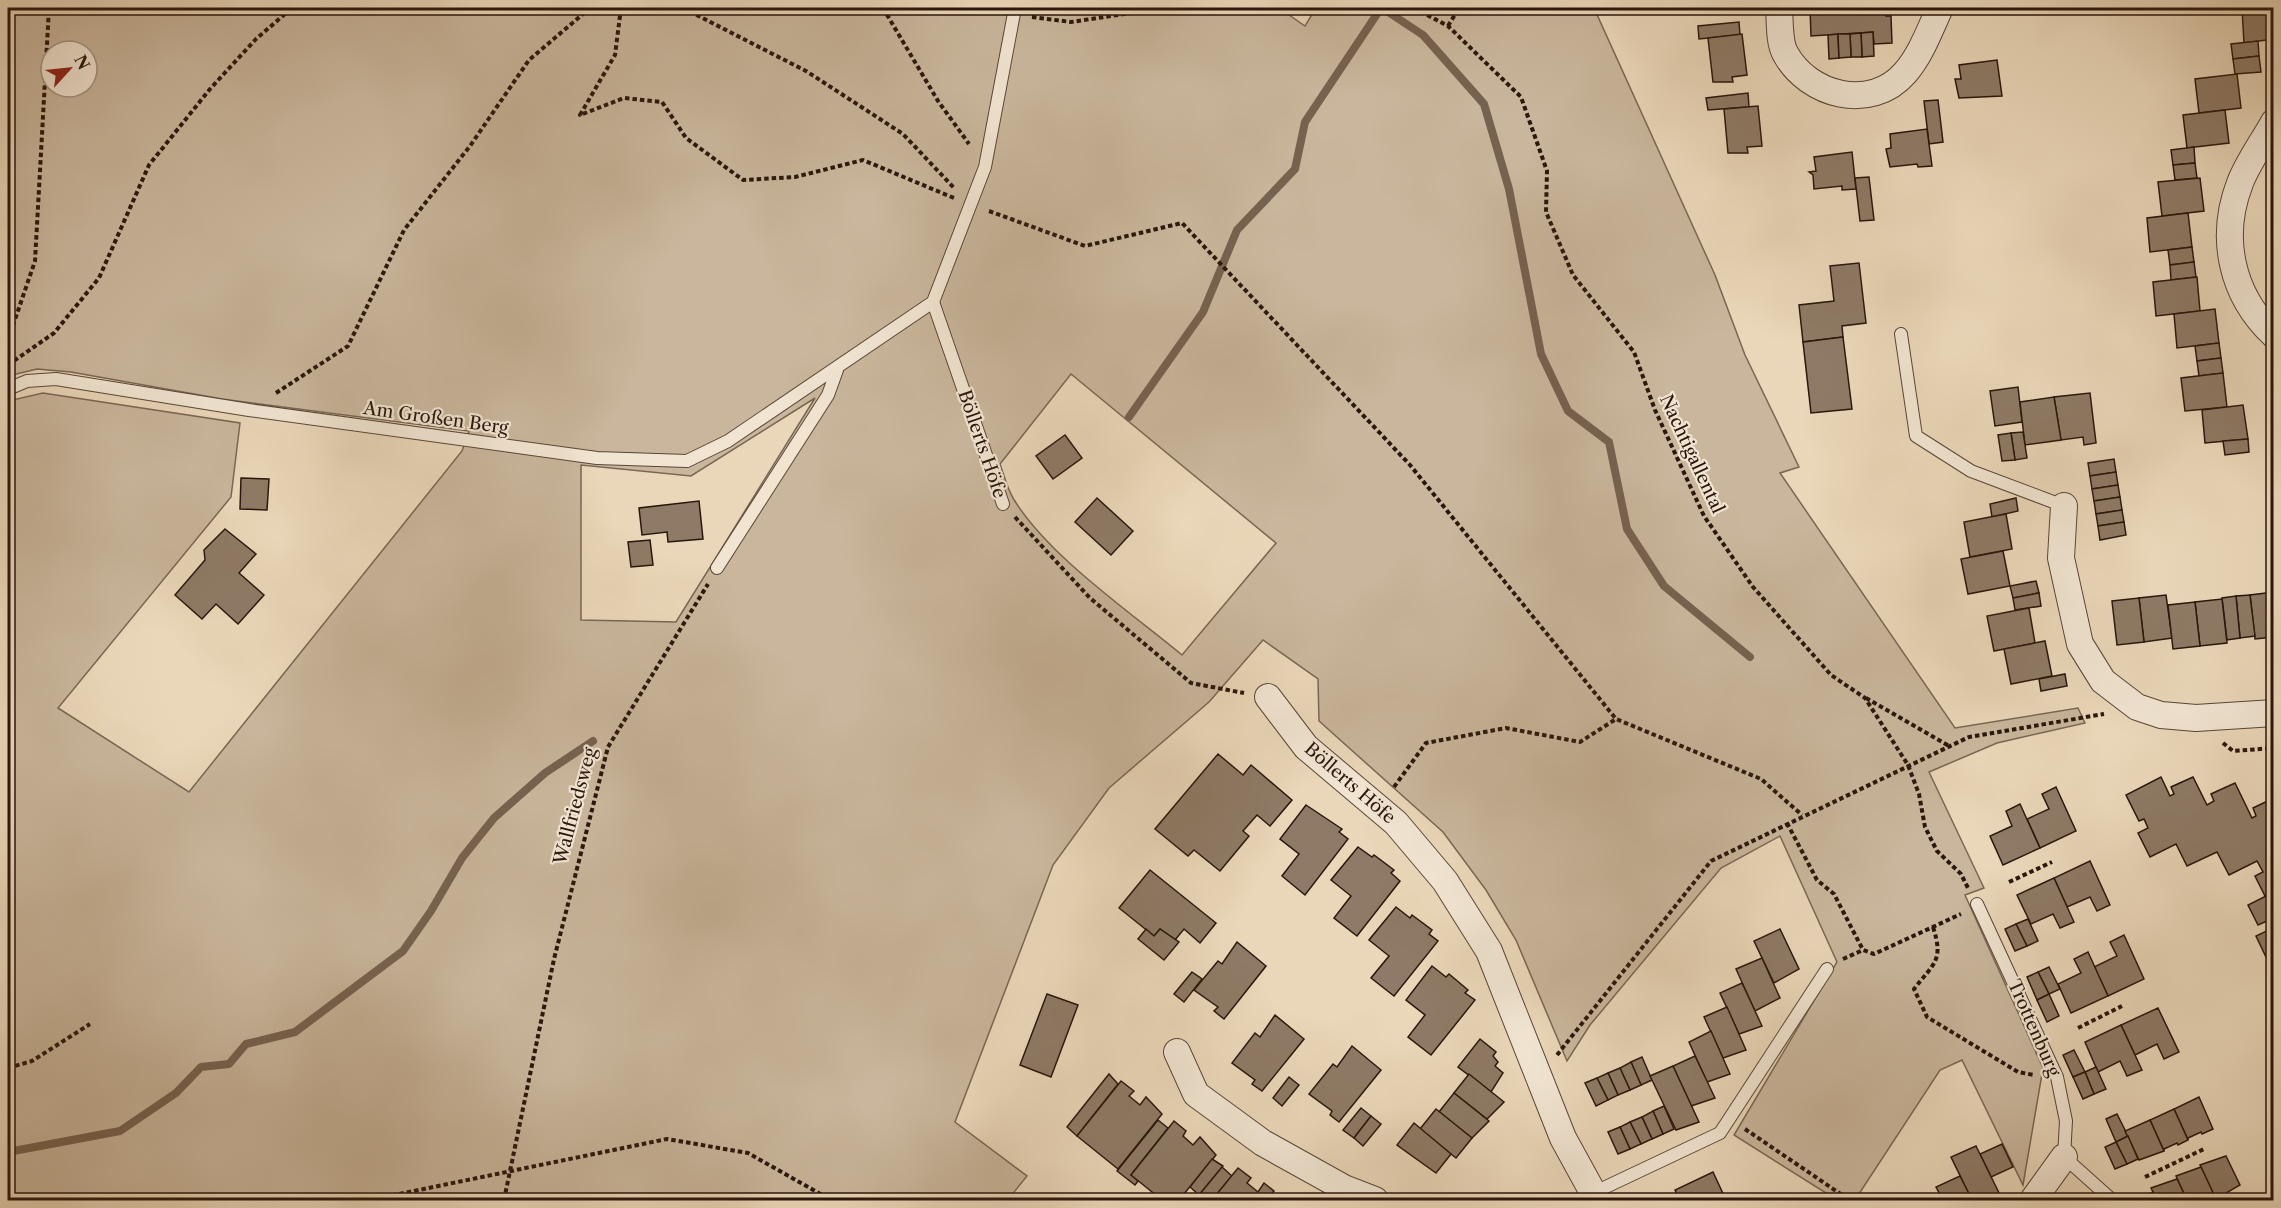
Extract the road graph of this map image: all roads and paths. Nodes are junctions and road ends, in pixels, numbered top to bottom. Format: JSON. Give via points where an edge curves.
{"nodes":[{"id":1,"x":49,"y":8,"type":"edge"},
{"id":2,"x":292,"y":8,"type":"edge"},
{"id":3,"x":590,"y":8,"type":"edge"},
{"id":4,"x":621,"y":8,"type":"edge"},
{"id":5,"x":683,"y":8,"type":"edge"},
{"id":6,"x":883,"y":8,"type":"edge"},
{"id":7,"x":942,"y":8,"type":"edge"},
{"id":8,"x":1148,"y":8,"type":"edge"},
{"id":9,"x":1414,"y":8,"type":"edge"},
{"id":10,"x":1460,"y":8,"type":"edge"},
{"id":11,"x":1779,"y":8,"type":"edge"},
{"id":12,"x":1940,"y":8,"type":"edge"},
{"id":13,"x":1014,"y":11,"type":"edge"},
{"id":14,"x":1448,"y":26,"type":"junction"},
{"id":15,"x":2274,"y":122,"type":"edge"},
{"id":16,"x":985,"y":166,"type":"junction"},
{"id":17,"x":970,"y":204,"type":"junction"},
{"id":18,"x":933,"y":302,"type":"junction"},
{"id":19,"x":1900,"y":334,"type":"dead end"},
{"id":20,"x":2274,"y":335,"type":"edge"},
{"id":21,"x":8,"y":340,"type":"edge"},
{"id":22,"x":8,"y":365,"type":"edge"},
{"id":23,"x":837,"y":370,"type":"junction"},
{"id":24,"x":8,"y":389,"type":"edge"},
{"id":25,"x":249,"y":410,"type":"junction"},
{"id":26,"x":1003,"y":504,"type":"joint"},
{"id":27,"x":2064,"y":506,"type":"joint"},
{"id":28,"x":717,"y":568,"type":"joint"},
{"id":29,"x":1268,"y":697,"type":"joint"},
{"id":30,"x":1866,"y":698,"type":"junction"},
{"id":31,"x":2137,"y":707,"type":"junction"},
{"id":32,"x":2273,"y":714,"type":"edge"},
{"id":33,"x":1616,"y":719,"type":"junction"},
{"id":34,"x":1949,"y":746,"type":"junction"},
{"id":35,"x":1908,"y":765,"type":"junction"},
{"id":36,"x":1379,"y":808,"type":"junction"},
{"id":37,"x":1802,"y":815,"type":"junction"},
{"id":38,"x":1787,"y":822,"type":"junction"},
{"id":39,"x":2052,"y":862,"type":"dead end"},
{"id":40,"x":2009,"y":882,"type":"dead end"},
{"id":41,"x":1977,"y":904,"type":"junction"},
{"id":42,"x":1933,"y":927,"type":"junction"},
{"id":43,"x":1863,"y":950,"type":"junction"},
{"id":44,"x":1827,"y":969,"type":"joint"},
{"id":45,"x":2122,"y":1006,"type":"dead end"},
{"id":46,"x":90,"y":1024,"type":"dead end"},
{"id":47,"x":2078,"y":1028,"type":"dead end"},
{"id":48,"x":1178,"y":1052,"type":"dead end"},
{"id":49,"x":8,"y":1068,"type":"edge"},
{"id":50,"x":1540,"y":1075,"type":"junction"},
{"id":51,"x":2057,"y":1077,"type":"junction"},
{"id":52,"x":1730,"y":1118,"type":"junction"},
{"id":53,"x":2205,"y":1149,"type":"dead end"},
{"id":54,"x":2064,"y":1157,"type":"junction"},
{"id":55,"x":511,"y":1170,"type":"junction"},
{"id":56,"x":2145,"y":1177,"type":"dead end"},
{"id":57,"x":1845,"y":1197,"type":"dead end"},
{"id":58,"x":1589,"y":1198,"type":"edge"},
{"id":59,"x":370,"y":1200,"type":"edge"},
{"id":60,"x":504,"y":1200,"type":"edge"},
{"id":61,"x":831,"y":1200,"type":"edge"},
{"id":62,"x":1375,"y":1200,"type":"edge"},
{"id":63,"x":2032,"y":1200,"type":"edge"},
{"id":64,"x":2112,"y":1200,"type":"edge"}],
"edges":[{"from":1,"to":21,"type":"path","via":[[35,261]]},
{"from":2,"to":22,"type":"path","via":[[256,39],[210,89],[149,165],[99,278],[54,333]]},
{"from":3,"to":25,"type":"path","via":[[530,60],[470,146],[404,230],[348,346]]},
{"from":4,"to":17,"type":"path","via":[[615,55],[580,115],[624,98],[662,102],[686,138],[743,180],[795,177],[863,160]]},
{"from":5,"to":17,"type":"path","via":[[806,71],[903,134]]},
{"from":6,"to":16,"type":"path","via":[[938,101]]},
{"from":7,"to":13,"type":"path"},
{"from":8,"to":13,"type":"path","via":[[1071,22]]},
{"from":9,"to":14,"type":"path","name":"Nachtigallental"},
{"from":10,"to":14,"type":"path"},
{"from":11,"to":12,"type":"street","via":[[1784,52],[1802,75],[1828,93],[1854,96],[1885,88],[1905,73]]},
{"from":13,"to":16,"type":"lane"},
{"from":14,"to":30,"type":"path","name":"Nachtigallental","via":[[1521,97],[1547,171],[1545,212],[1572,275],[1634,352],[1654,410],[1704,516],[1753,587],[1831,675]]},
{"from":15,"to":20,"type":"street","via":[[2240,183],[2228,230],[2233,270],[2242,292]]},
{"from":16,"to":17,"type":"lane"},
{"from":17,"to":18,"type":"lane"},
{"from":17,"to":33,"type":"path","via":[[1085,246],[1182,223],[1410,465]]},
{"from":18,"to":23,"type":"lane","name":"Am Großen Berg"},
{"from":18,"to":26,"type":"lane","name":"Böllerts Höfe"},
{"from":19,"to":27,"type":"lane","via":[[1916,436],[1971,471]]},
{"from":23,"to":25,"type":"lane","name":"Am Großen Berg","via":[[728,441],[687,461],[597,458]]},
{"from":23,"to":28,"type":"lane","via":[[828,395]]},
{"from":24,"to":25,"type":"lane","name":"Am Großen Berg","via":[[27,381],[56,379]]},
{"from":26,"to":29,"type":"path","name":"Böllerts Höfe","via":[[1090,597],[1191,683]]},
{"from":27,"to":31,"type":"street","via":[[2061,558],[2080,644],[2103,681]]},
{"from":28,"to":55,"type":"path","name":"Wallfriedsweg","via":[[608,747],[554,960]]},
{"from":29,"to":36,"type":"street","name":"Böllerts Höfe","via":[[1306,747]]},
{"from":30,"to":34,"type":"path"},
{"from":30,"to":35,"type":"path","name":"Nachtigallental"},
{"from":31,"to":32,"type":"street","via":[[2162,715],[2196,718]]},
{"from":31,"to":34,"type":"path","via":[[1969,737]]},
{"from":33,"to":36,"type":"path","via":[[1581,742],[1506,728],[1426,743]]},
{"from":33,"to":37,"type":"path","via":[[1761,779]]},
{"from":34,"to":35,"type":"path"},
{"from":35,"to":37,"type":"path"},
{"from":35,"to":41,"type":"path","name":"Nachtigallental","via":[[1925,827],[1937,851],[1961,874]]},
{"from":36,"to":50,"type":"street","name":"Böllerts Höfe","via":[[1396,822],[1445,881],[1489,951]]},
{"from":37,"to":38,"type":"path"},
{"from":38,"to":43,"type":"path","via":[[1817,880],[1834,894]]},
{"from":38,"to":50,"type":"path","via":[[1711,861]]},
{"from":39,"to":40,"type":"path"},
{"from":41,"to":42,"type":"path"},
{"from":41,"to":51,"type":"lane","name":"Trottenburg"},
{"from":42,"to":43,"type":"path","via":[[1874,954]]},
{"from":42,"to":51,"type":"path","via":[[1939,957],[1914,989],[1927,1017],[2018,1072]]},
{"from":43,"to":44,"type":"path"},
{"from":44,"to":52,"type":"lane"},
{"from":45,"to":47,"type":"path"},
{"from":46,"to":49,"type":"path","via":[[32,1060]]},
{"from":48,"to":62,"type":"street","via":[[1196,1094],[1263,1143],[1344,1188]]},
{"from":50,"to":58,"type":"street","name":"Böllerts Höfe"},
{"from":51,"to":54,"type":"lane","name":"Trottenburg","via":[[2066,1121]]},
{"from":52,"to":57,"type":"path"},
{"from":52,"to":58,"type":"lane","via":[[1720,1133]]},
{"from":53,"to":56,"type":"path"},
{"from":54,"to":63,"type":"street"},
{"from":54,"to":64,"type":"lane"},
{"from":55,"to":59,"type":"path"},
{"from":55,"to":60,"type":"path","name":"Wallfriedsweg"},
{"from":55,"to":61,"type":"path","via":[[667,1139],[748,1153]]}]}
